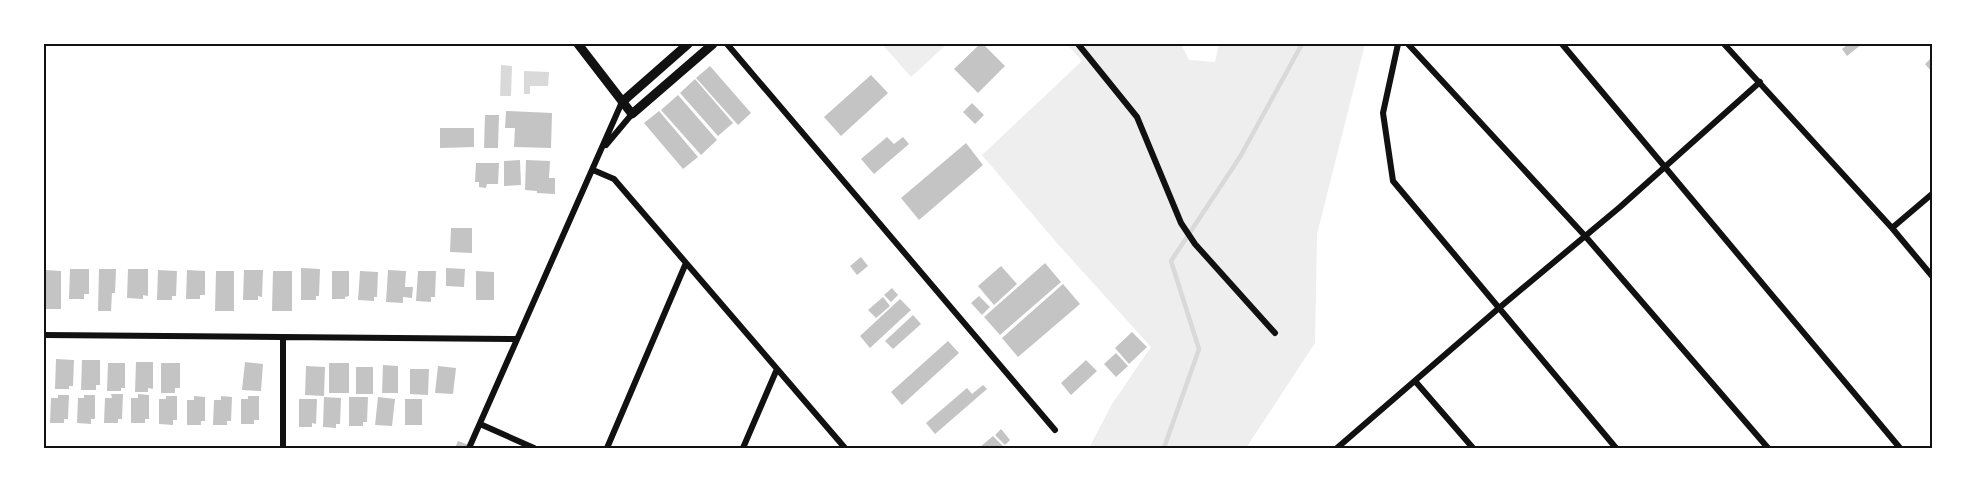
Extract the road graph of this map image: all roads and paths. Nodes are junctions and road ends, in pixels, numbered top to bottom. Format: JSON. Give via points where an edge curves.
{"nodes":[{"id":1,"x":578,"y":44,"type":"edge"},
{"id":2,"x":687,"y":44,"type":"edge"},
{"id":3,"x":713,"y":44,"type":"edge"},
{"id":4,"x":728,"y":44,"type":"edge"},
{"id":5,"x":1078,"y":44,"type":"edge"},
{"id":6,"x":1398,"y":44,"type":"edge"},
{"id":7,"x":1408,"y":44,"type":"edge"},
{"id":8,"x":1562,"y":44,"type":"edge"},
{"id":9,"x":1724,"y":44,"type":"edge"},
{"id":10,"x":1760,"y":82,"type":"junction"},
{"id":11,"x":622,"y":102,"type":"junction"},
{"id":12,"x":632,"y":114,"type":"junction"},
{"id":13,"x":604,"y":148,"type":"junction"},
{"id":14,"x":1664,"y":166,"type":"junction"},
{"id":15,"x":593,"y":170,"type":"junction"},
{"id":16,"x":1932,"y":194,"type":"edge"},
{"id":17,"x":1892,"y":228,"type":"junction"},
{"id":18,"x":1586,"y":237,"type":"junction"},
{"id":19,"x":686,"y":263,"type":"junction"},
{"id":20,"x":1932,"y":276,"type":"edge"},
{"id":21,"x":1498,"y":308,"type":"junction"},
{"id":22,"x":1275,"y":333,"type":"dead end"},
{"id":23,"x":44,"y":336,"type":"edge"},
{"id":24,"x":284,"y":338,"type":"junction"},
{"id":25,"x":516,"y":339,"type":"junction"},
{"id":26,"x":777,"y":369,"type":"junction"},
{"id":27,"x":1415,"y":381,"type":"junction"},
{"id":28,"x":480,"y":424,"type":"junction"},
{"id":29,"x":1055,"y":430,"type":"dead end"},
{"id":30,"x":283,"y":448,"type":"edge"},
{"id":31,"x":469,"y":448,"type":"edge"},
{"id":32,"x":534,"y":448,"type":"edge"},
{"id":33,"x":607,"y":448,"type":"edge"},
{"id":34,"x":743,"y":448,"type":"edge"},
{"id":35,"x":845,"y":448,"type":"edge"},
{"id":36,"x":1337,"y":448,"type":"edge"},
{"id":37,"x":1473,"y":448,"type":"edge"},
{"id":38,"x":1616,"y":448,"type":"edge"},
{"id":39,"x":1768,"y":448,"type":"edge"},
{"id":40,"x":1900,"y":448,"type":"edge"}],
"edges":[{"from":1,"to":11,"type":"street"},
{"from":2,"to":11,"type":"street"},
{"from":3,"to":12,"type":"street"},
{"from":4,"to":29,"type":"street"},
{"from":5,"to":22,"type":"street","via":[[1137,117],[1181,223],[1195,244]]},
{"from":6,"to":21,"type":"street","via":[[1383,113],[1394,181]]},
{"from":7,"to":18,"type":"street"},
{"from":8,"to":14,"type":"street"},
{"from":9,"to":10,"type":"street"},
{"from":10,"to":14,"type":"street"},
{"from":10,"to":17,"type":"street"},
{"from":11,"to":12,"type":"street"},
{"from":11,"to":13,"type":"street"},
{"from":12,"to":13,"type":"street"},
{"from":13,"to":15,"type":"street"},
{"from":14,"to":18,"type":"street"},
{"from":14,"to":40,"type":"street"},
{"from":15,"to":19,"type":"street","via":[[614,179]]},
{"from":15,"to":25,"type":"street"},
{"from":16,"to":17,"type":"street"},
{"from":17,"to":20,"type":"street"},
{"from":18,"to":21,"type":"street"},
{"from":18,"to":39,"type":"street"},
{"from":19,"to":26,"type":"street"},
{"from":19,"to":33,"type":"street"},
{"from":21,"to":27,"type":"street"},
{"from":21,"to":38,"type":"street"},
{"from":23,"to":24,"type":"street"},
{"from":24,"to":25,"type":"street"},
{"from":24,"to":30,"type":"street"},
{"from":25,"to":28,"type":"street"},
{"from":26,"to":34,"type":"street"},
{"from":26,"to":35,"type":"street"},
{"from":27,"to":36,"type":"street"},
{"from":27,"to":37,"type":"street"},
{"from":28,"to":31,"type":"street"},
{"from":28,"to":32,"type":"street"}]}
